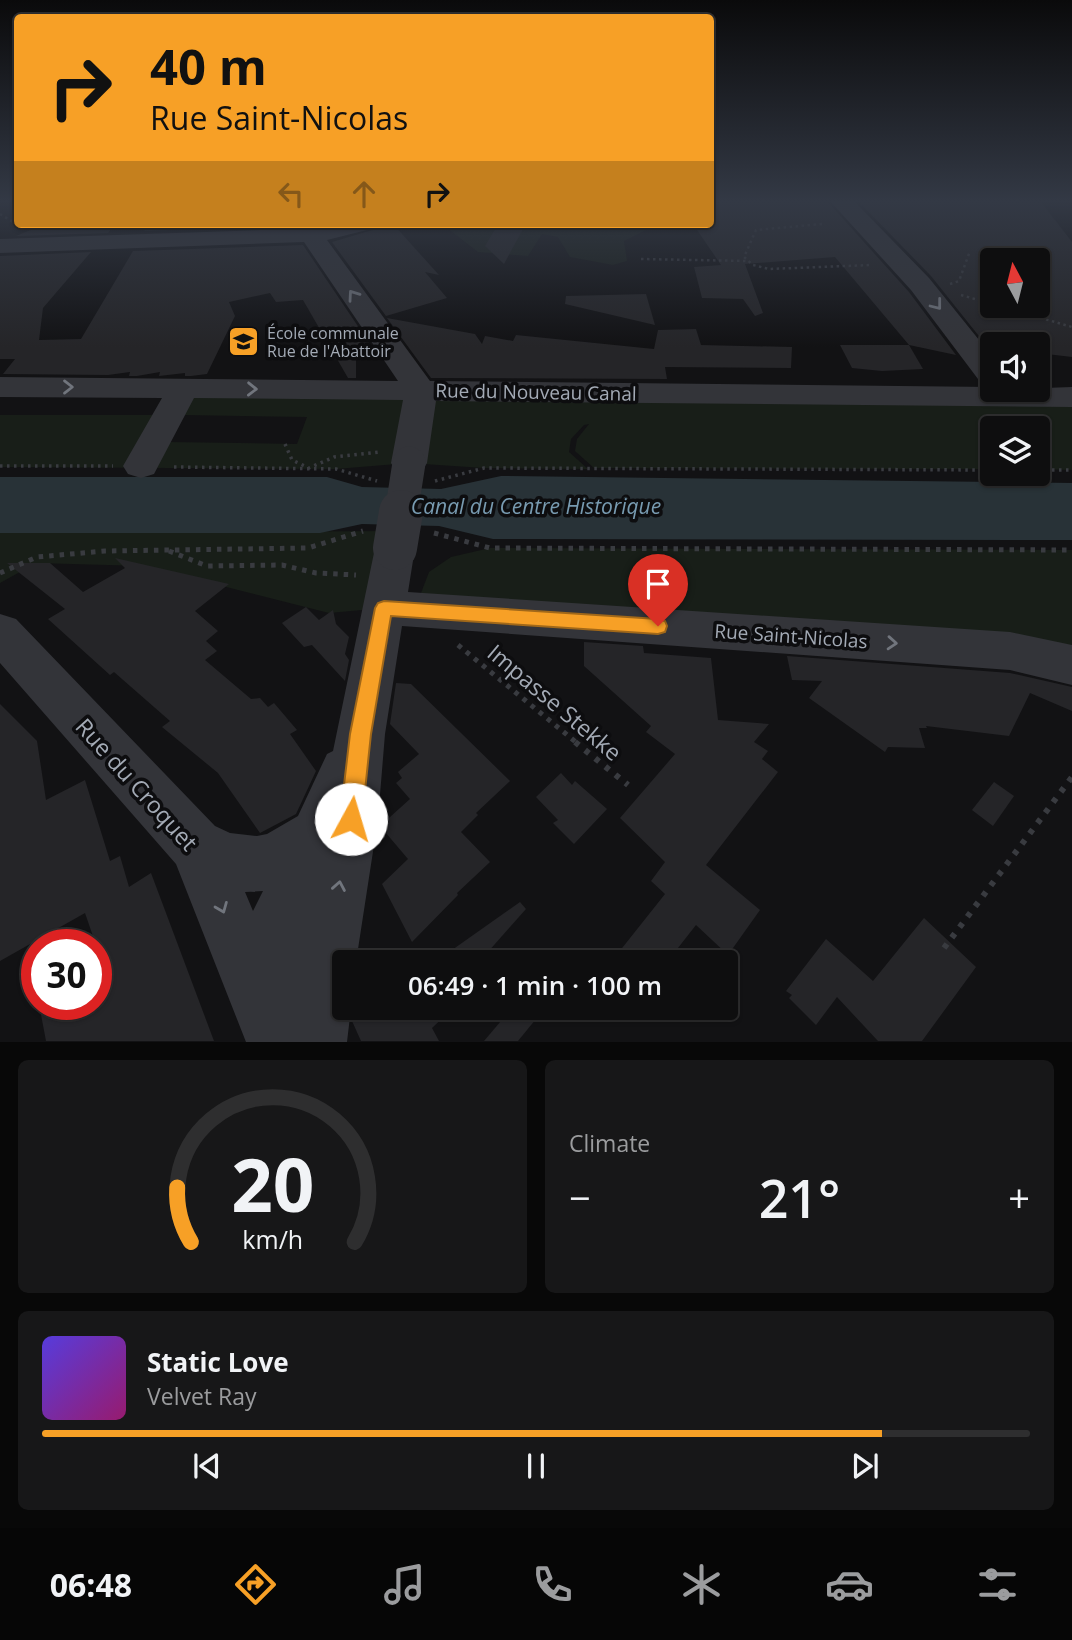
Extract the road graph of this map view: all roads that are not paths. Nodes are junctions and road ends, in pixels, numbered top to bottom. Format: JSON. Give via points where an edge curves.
{"nodes":[{"id":1,"x":320,"y":250,"type":"edge"},
{"id":2,"x":887,"y":250,"type":"edge"},
{"id":3,"x":980,"y":361,"type":"edge"},
{"id":4,"x":0,"y":387,"type":"edge"},
{"id":5,"x":184,"y":388,"type":"junction"},
{"id":6,"x":980,"y":388,"type":"edge"},
{"id":7,"x":421,"y":391,"type":"junction"},
{"id":8,"x":1050,"y":394,"type":"edge"},
{"id":9,"x":1072,"y":397,"type":"edge"},
{"id":10,"x":141,"y":466,"type":"road end"},
{"id":11,"x":393,"y":559,"type":"junction"},
{"id":12,"x":10,"y":658,"type":"edge"},
{"id":13,"x":1072,"y":665,"type":"edge"},
{"id":14,"x":360,"y":734,"type":"junction"},
{"id":15,"x":315,"y":836,"type":"junction"},
{"id":16,"x":196,"y":845,"type":"junction"},
{"id":17,"x":328,"y":948,"type":"junction"},
{"id":18,"x":252,"y":982,"type":"junction"},
{"id":19,"x":279,"y":1041,"type":"edge"},
{"id":20,"x":315,"y":1041,"type":"edge"}],
"edges":[{"from":7,"to":1,"type":"street","one_way":true},
{"from":2,"to":3,"type":"street","one_way":true},
{"from":4,"to":5,"type":"street","name":"Rue du Nouveau Canal","one_way":true},
{"from":5,"to":7,"type":"street","name":"Rue du Nouveau Canal","one_way":true},
{"from":5,"to":10,"type":"street"},
{"from":6,"to":7,"type":"street","name":"Rue du Nouveau Canal"},
{"from":7,"to":11,"type":"street","bridge":true},
{"from":8,"to":9,"type":"street","name":"Rue du Nouveau Canal"},
{"from":11,"to":13,"type":"street","name":"Rue Saint-Nicolas","one_way":true},
{"from":11,"to":14,"type":"street"},
{"from":12,"to":16,"type":"street","name":"Rue du Croquet"},
{"from":14,"to":15,"type":"street"},
{"from":17,"to":14,"type":"street","one_way":true,"via":[[351,819]]},
{"from":15,"to":16,"type":"street","via":[[282,858],[256,866],[222,859]]},
{"from":15,"to":18,"type":"street"},
{"from":16,"to":18,"type":"street","name":"Rue du Croquet","one_way":true},
{"from":17,"to":18,"type":"street","via":[[308,981],[289,994],[269,996]]},
{"from":17,"to":20,"type":"street"},
{"from":18,"to":19,"type":"street","name":"Rue du Croquet"}]}
